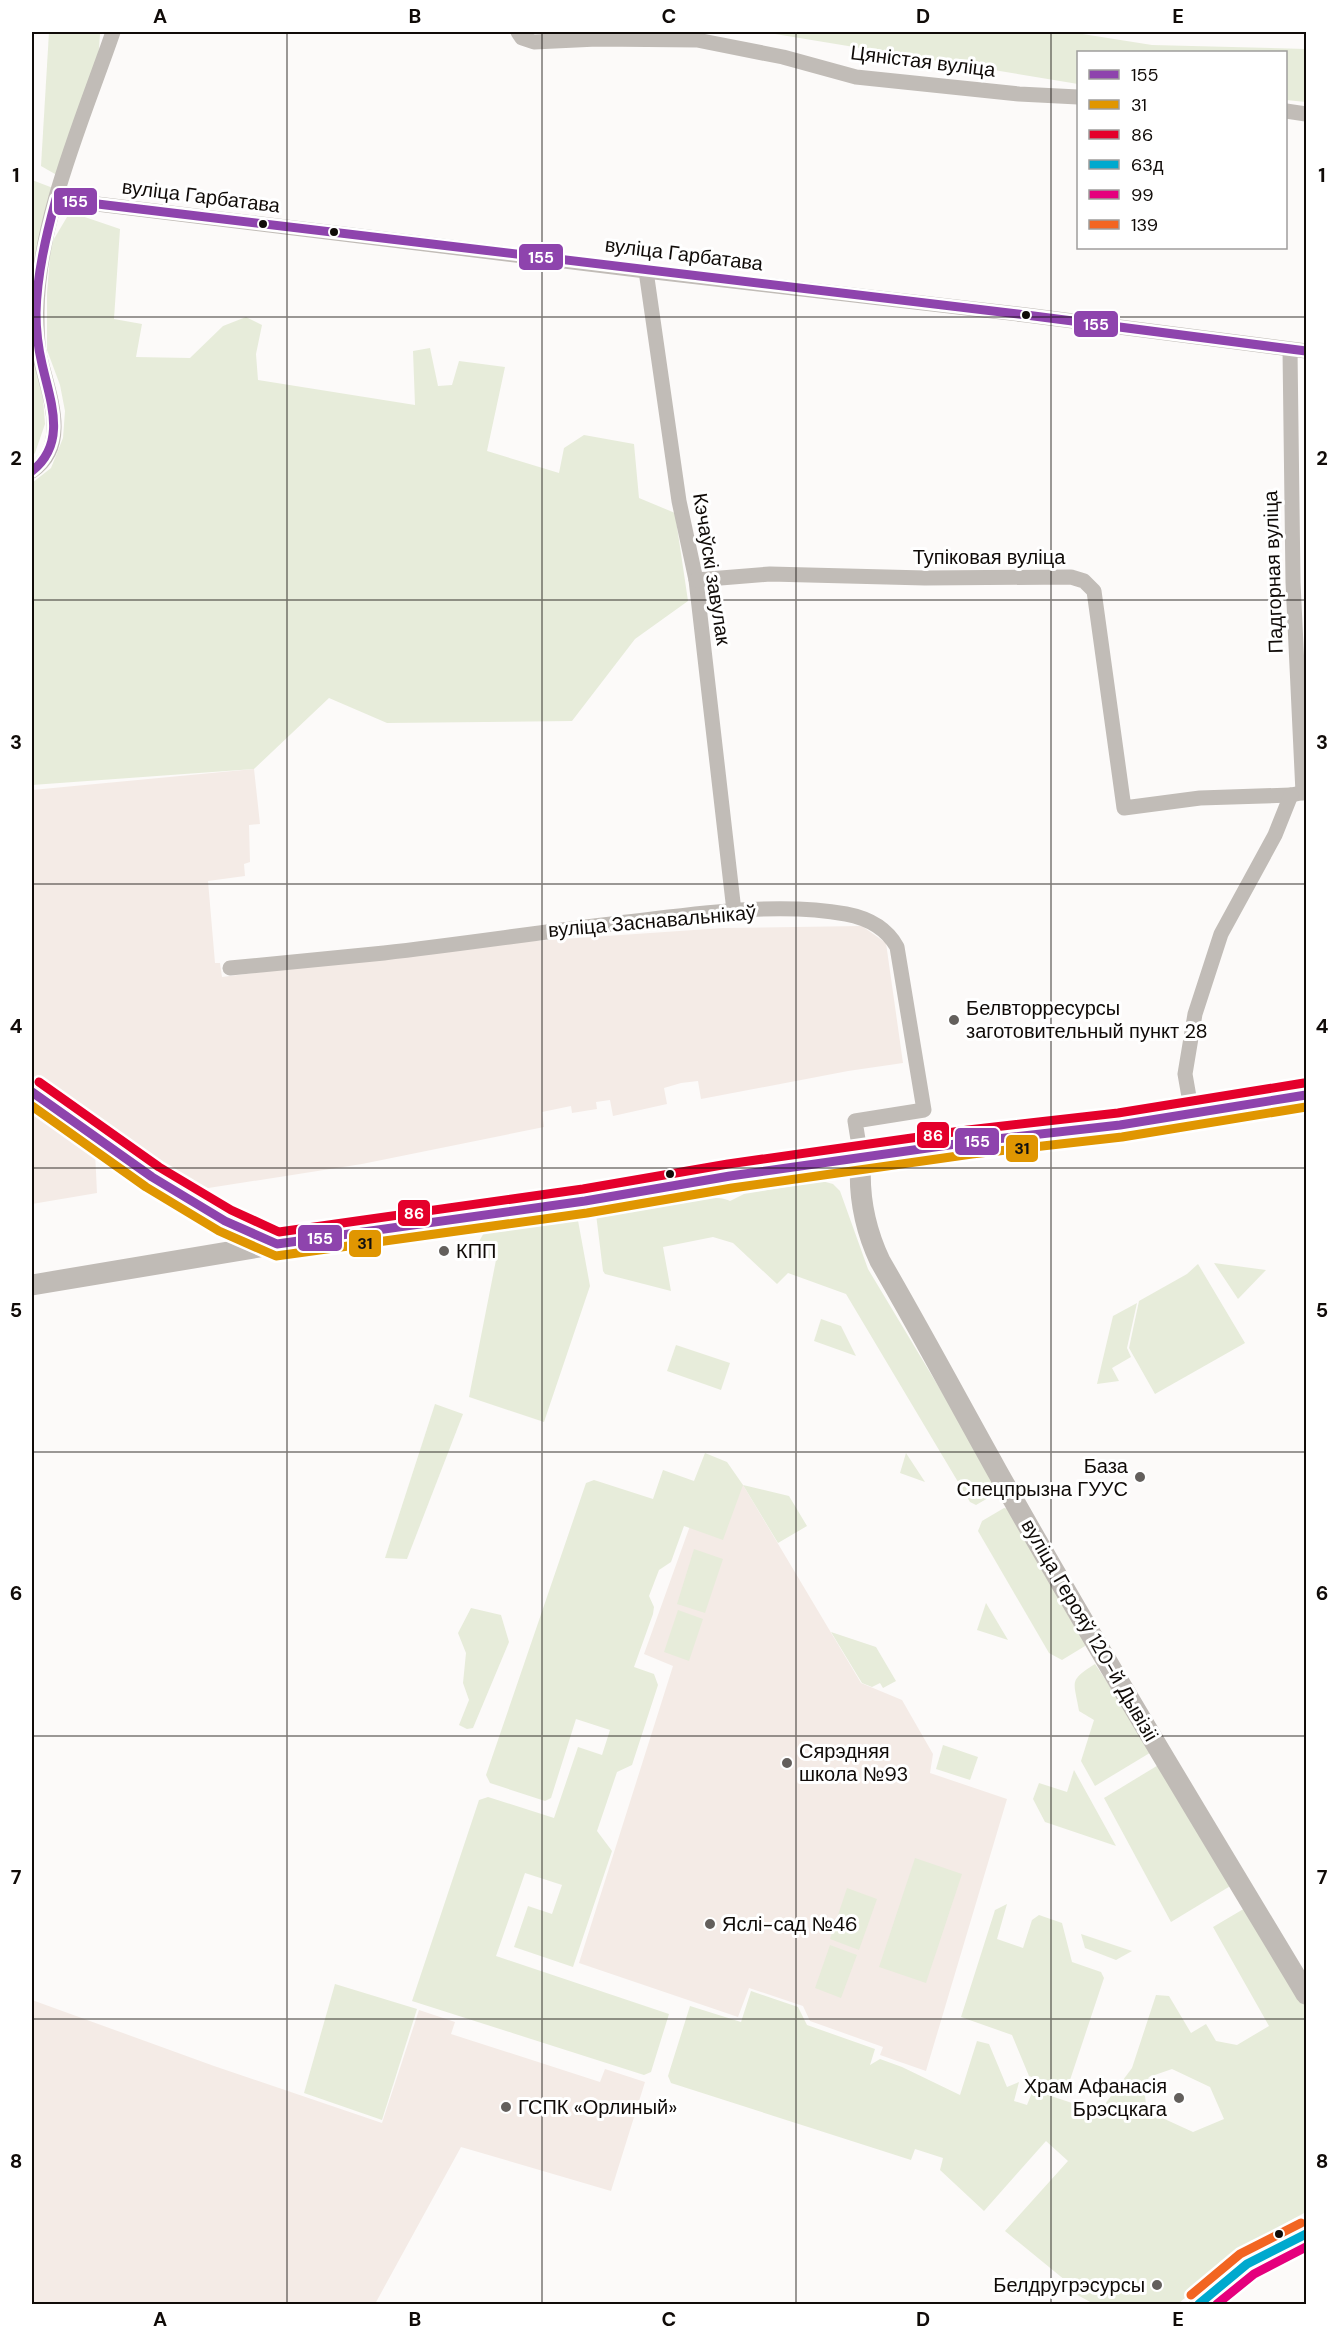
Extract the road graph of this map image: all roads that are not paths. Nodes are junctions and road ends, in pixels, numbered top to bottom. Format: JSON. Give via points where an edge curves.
{"nodes":[{"id":1,"x":113,"y":32,"type":"edge"},
{"id":2,"x":518,"y":32,"type":"edge"},
{"id":3,"x":1077,"y":97,"type":"edge"},
{"id":4,"x":1287,"y":111,"type":"edge"},
{"id":5,"x":1306,"y":114,"type":"edge"},
{"id":6,"x":56,"y":199,"type":"junction"},
{"id":7,"x":646,"y":271,"type":"junction"},
{"id":8,"x":1290,"y":350,"type":"junction"},
{"id":9,"x":1306,"y":351,"type":"edge"},
{"id":10,"x":32,"y":471,"type":"edge"},
{"id":11,"x":696,"y":580,"type":"junction"},
{"id":12,"x":1300,"y":794,"type":"edge"},
{"id":13,"x":734,"y":911,"type":"junction"},
{"id":14,"x":230,"y":968,"type":"dead end"},
{"id":15,"x":32,"y":1092,"type":"edge"},
{"id":16,"x":1306,"y":1095,"type":"edge"},
{"id":17,"x":1192,"y":1114,"type":"junction"},
{"id":18,"x":861,"y":1158,"type":"junction"},
{"id":19,"x":277,"y":1244,"type":"junction"},
{"id":20,"x":32,"y":1285,"type":"edge"},
{"id":21,"x":1306,"y":1994,"type":"edge"},
{"id":22,"x":1306,"y":2234,"type":"edge"},
{"id":23,"x":1199,"y":2304,"type":"edge"}],
"edges":[{"from":1,"to":6,"type":"street"},
{"from":2,"to":3,"type":"street","name":"Цяністая вуліца","via":[[534,42],[698,40],[856,77]]},
{"from":4,"to":5,"type":"street"},
{"from":6,"to":7,"type":"street","name":"вуліца Гарбатава"},
{"from":6,"to":10,"type":"street","via":[[42,260],[37,313],[39,350],[51,397],[53,438],[43,463]]},
{"from":7,"to":8,"type":"street","name":"вуліца Гарбатава"},
{"from":7,"to":11,"type":"street","name":"Кэчаўскі завулак","via":[[679,501]]},
{"from":8,"to":9,"type":"street","name":"вуліца Гарбатава"},
{"from":8,"to":12,"type":"street","name":"Падгорная вуліца"},
{"from":11,"to":12,"type":"street","name":"Тупіковая вуліца","via":[[771,574],[1071,577],[1084,581],[1094,591],[1124,808],[1200,798]]},
{"from":11,"to":13,"type":"street","name":"Кэчаўскі завулак"},
{"from":12,"to":17,"type":"street","via":[[1221,934],[1195,1014],[1185,1074]]},
{"from":13,"to":14,"type":"street","name":"вуліца Заснавальнікаў"},
{"from":13,"to":18,"type":"street","name":"вуліца Заснавальнікаў","via":[[788,910],[863,918],[890,934],[897,947],[924,1110],[855,1121]]},
{"from":15,"to":19,"type":"main road","via":[[152,1177],[225,1221]]},
{"from":16,"to":17,"type":"main road"},
{"from":17,"to":18,"type":"main road"},
{"from":18,"to":19,"type":"main road"},
{"from":18,"to":21,"type":"main road","name":"вуліца Герояў 120-й Дывізіі","via":[[861,1194],[872,1244],[880,1261],[1132,1704]]},
{"from":19,"to":20,"type":"main road"},
{"from":22,"to":23,"type":"main road","via":[[1247,2264]]}]}
